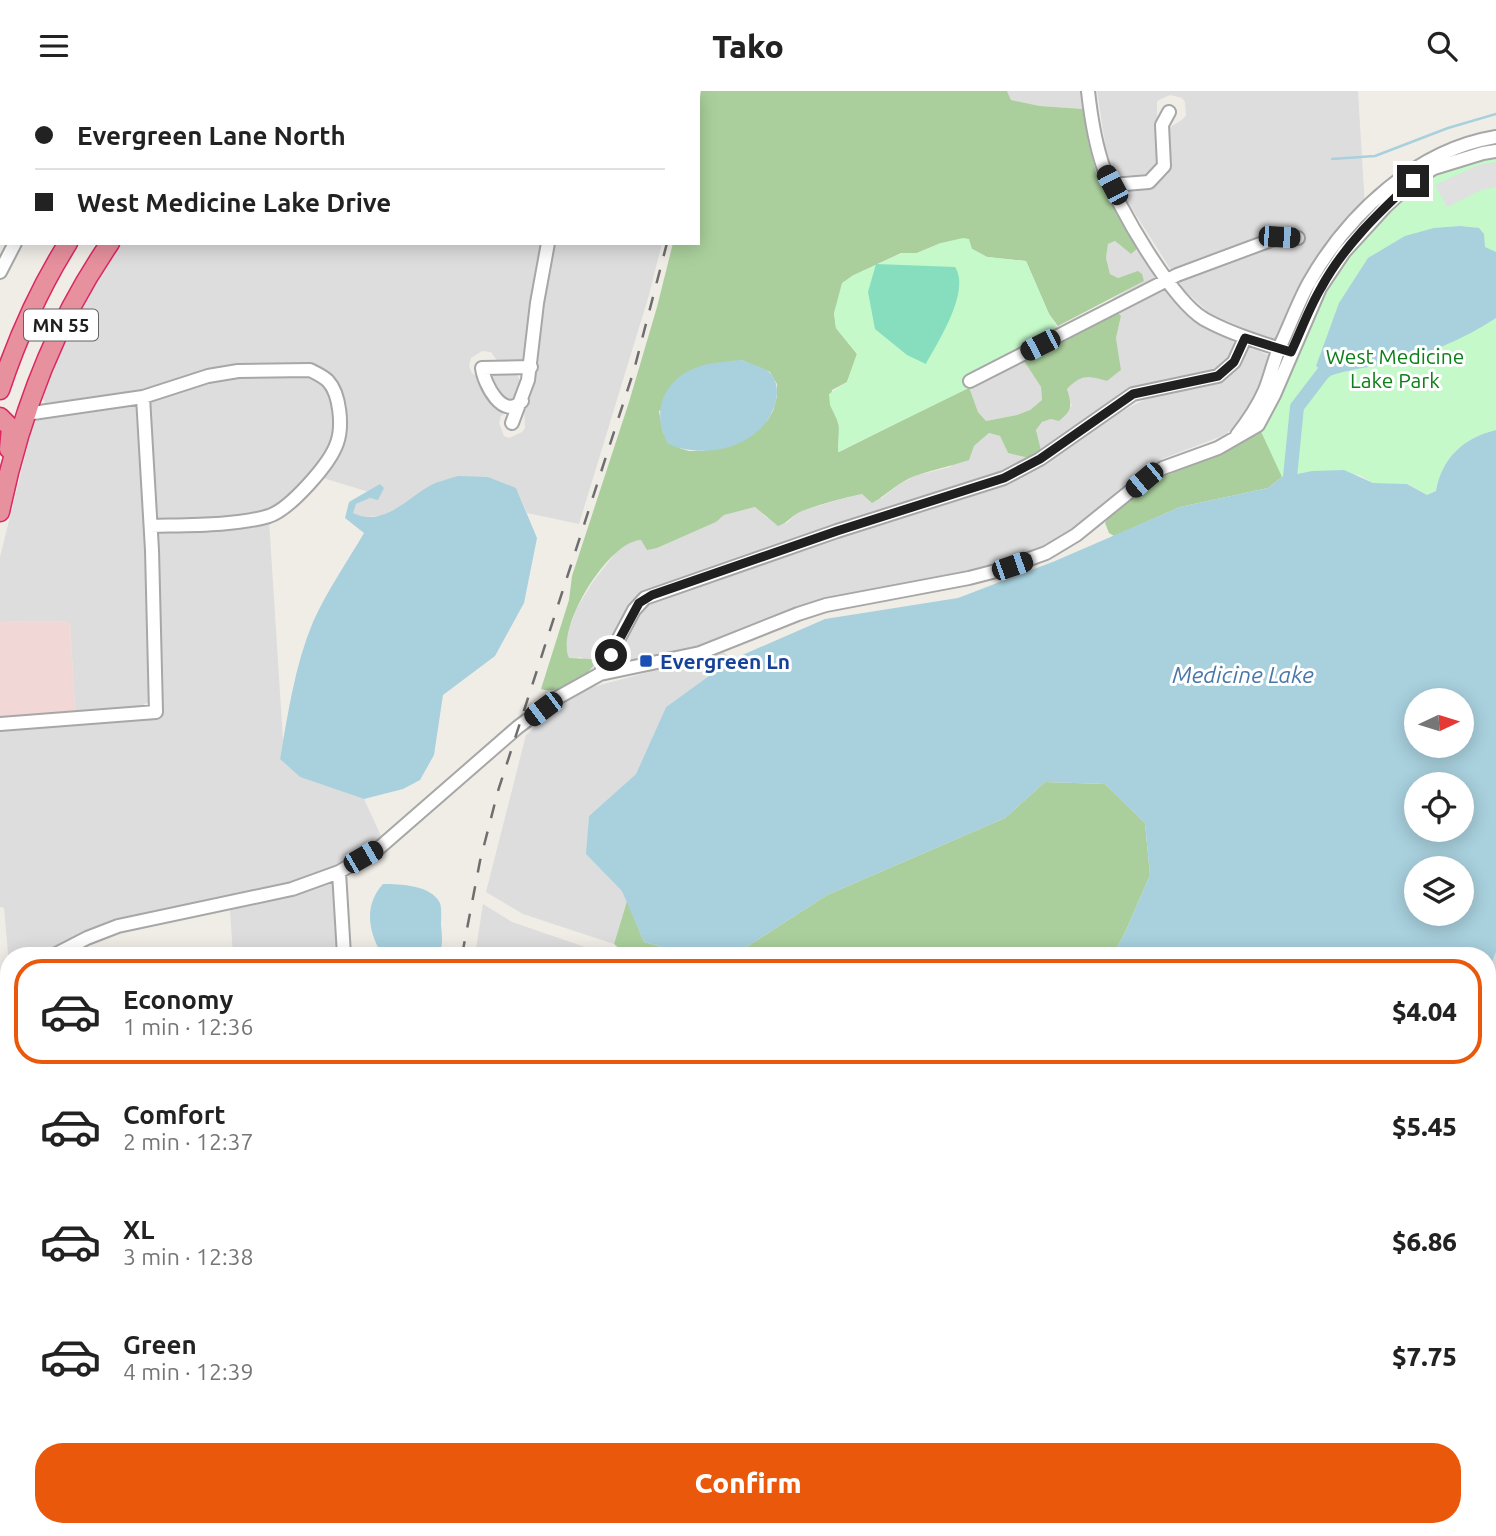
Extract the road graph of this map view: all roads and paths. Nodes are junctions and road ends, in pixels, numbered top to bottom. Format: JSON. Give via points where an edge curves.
{"nodes":[{"id":1,"x":1088,"y":91,"type":"edge"},
{"id":2,"x":1169,"y":112,"type":"dead end"},
{"id":3,"x":1496,"y":137,"type":"edge"},
{"id":4,"x":1496,"y":151,"type":"edge"},
{"id":5,"x":1112,"y":185,"type":"junction"},
{"id":6,"x":1298,"y":237,"type":"dead end"},
{"id":7,"x":14,"y":245,"type":"edge"},
{"id":8,"x":67,"y":245,"type":"edge"},
{"id":9,"x":109,"y":245,"type":"edge"},
{"id":10,"x":548,"y":245,"type":"edge"},
{"id":11,"x":0,"y":272,"type":"edge"},
{"id":12,"x":1166,"y":282,"type":"junction"},
{"id":13,"x":1245,"y":338,"type":"junction"},
{"id":14,"x":1285,"y":350,"type":"junction"},
{"id":15,"x":531,"y":366,"type":"junction"},
{"id":16,"x":970,"y":381,"type":"dead end"},
{"id":17,"x":0,"y":390,"type":"edge"},
{"id":18,"x":143,"y":397,"type":"junction"},
{"id":19,"x":522,"y":401,"type":"junction"},
{"id":20,"x":26,"y":414,"type":"junction"},
{"id":21,"x":0,"y":417,"type":"edge"},
{"id":22,"x":512,"y":423,"type":"dead end"},
{"id":23,"x":0,"y":486,"type":"edge"},
{"id":24,"x":0,"y":512,"type":"edge"},
{"id":25,"x":151,"y":526,"type":"junction"},
{"id":26,"x":600,"y":674,"type":"junction"},
{"id":27,"x":0,"y":724,"type":"edge"},
{"id":28,"x":339,"y":872,"type":"junction"},
{"id":29,"x":70,"y":947,"type":"edge"},
{"id":30,"x":344,"y":947,"type":"edge"}],
"edges":[{"from":1,"to":5,"type":"street","via":[[1097,146]]},
{"from":2,"to":5,"type":"street","via":[[1161,125],[1164,166],[1149,182]]},
{"from":3,"to":14,"type":"street","via":[[1432,158],[1377,199],[1309,282]]},
{"from":4,"to":14,"type":"street","via":[[1434,168],[1385,207],[1338,261]]},
{"from":5,"to":12,"type":"street"},
{"from":6,"to":12,"type":"street","via":[[1279,237]]},
{"from":7,"to":11,"type":"street"},
{"from":8,"to":17,"type":"highway","number":"MN 55","via":[[23,327]]},
{"from":9,"to":20,"type":"highway","number":"MN 55","via":[[52,342]]},
{"from":10,"to":15,"type":"street"},
{"from":12,"to":13,"type":"street","via":[[1203,318]]},
{"from":12,"to":16,"type":"street"},
{"from":13,"to":14,"type":"street"},
{"from":13,"to":26,"type":"street","via":[[1234,362],[1218,376],[1133,394],[1040,459],[1004,478],[645,598]]},
{"from":14,"to":26,"type":"street","via":[[1274,395],[1258,425],[1232,441],[1163,468],[1076,535],[1027,561],[970,578],[826,605],[701,653]]},
{"from":15,"to":19,"type":"street"},
{"from":15,"to":19,"type":"street","via":[[482,368],[493,397],[512,406]]},
{"from":18,"to":20,"type":"street"},
{"from":18,"to":25,"type":"street"},
{"from":18,"to":25,"type":"street","via":[[238,371],[310,370],[329,382],[335,392],[339,422],[333,453],[305,490],[271,515]]},
{"from":19,"to":22,"type":"street"},
{"from":20,"to":24,"type":"highway","number":"MN 55"},
{"from":21,"to":23,"type":"highway","via":[[11,428]]},
{"from":25,"to":27,"type":"street","via":[[156,712]]},
{"from":26,"to":28,"type":"street","via":[[556,698],[379,848]]},
{"from":28,"to":29,"type":"street","via":[[292,889],[118,926]]},
{"from":28,"to":30,"type":"street"}]}
